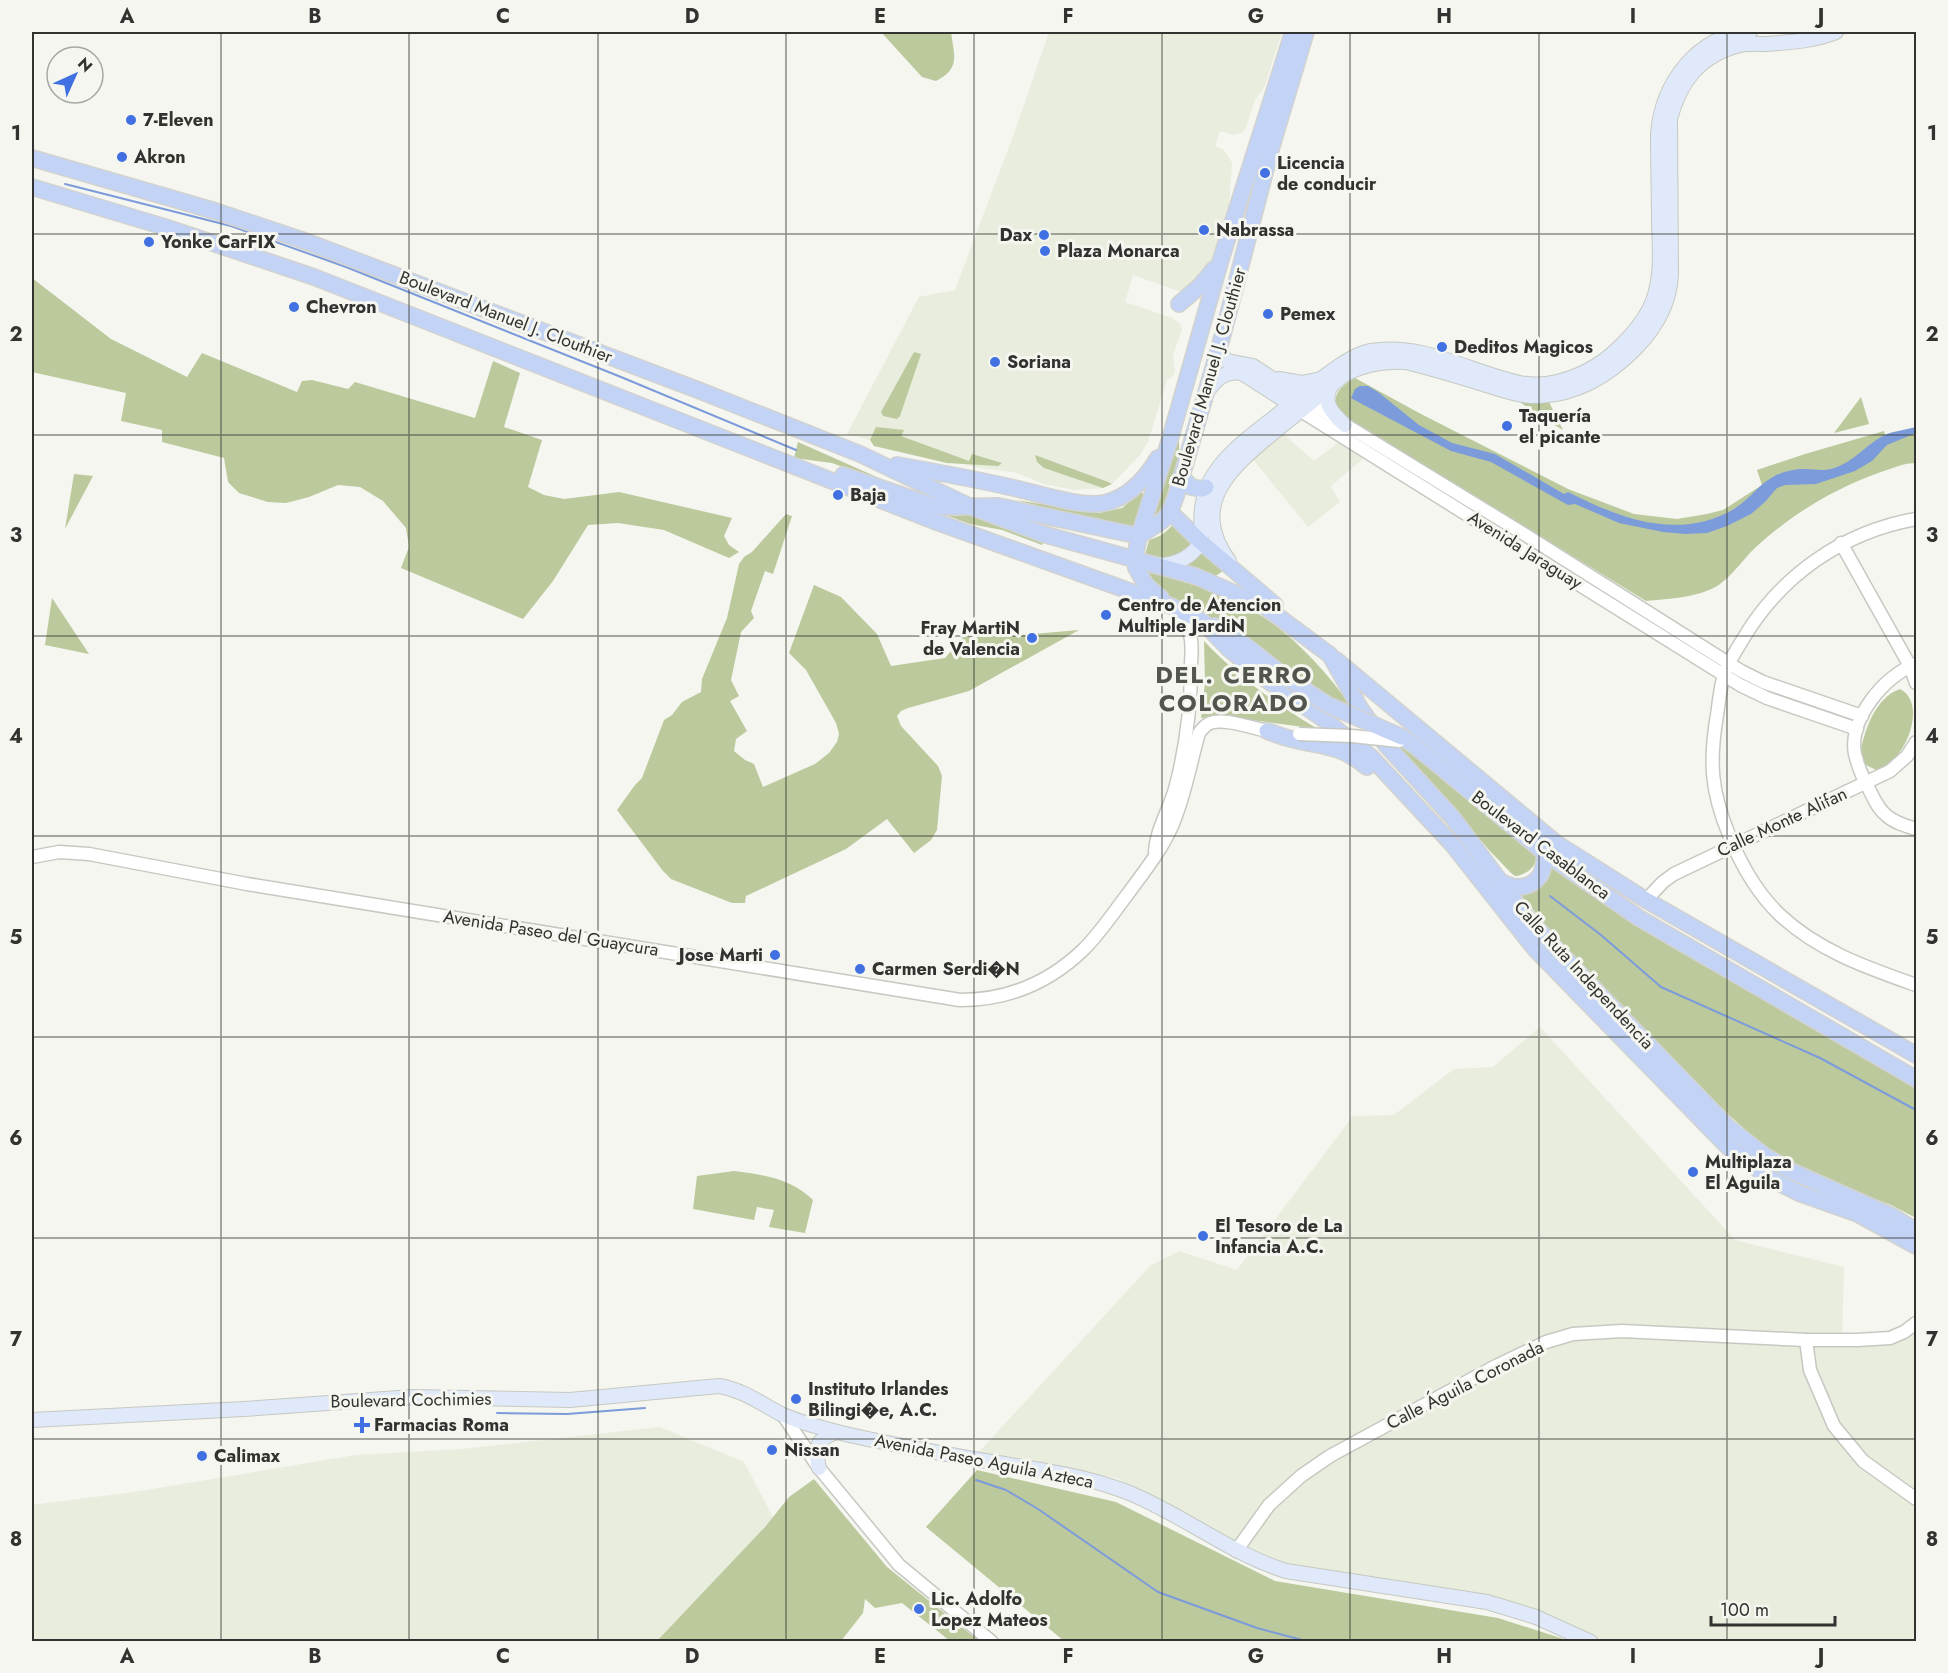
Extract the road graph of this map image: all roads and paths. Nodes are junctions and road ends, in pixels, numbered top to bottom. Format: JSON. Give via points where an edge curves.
{"nodes":[{"id":1,"x":1293,"y":32,"type":"edge"},
{"id":2,"x":1306,"y":32,"type":"edge"},
{"id":3,"x":1750,"y":32,"type":"edge"},
{"id":4,"x":1836,"y":32,"type":"edge"},
{"id":5,"x":33,"y":159,"type":"edge"},
{"id":6,"x":32,"y":188,"type":"edge"},
{"id":7,"x":1221,"y":259,"type":"junction"},
{"id":8,"x":1179,"y":304,"type":"dead end"},
{"id":9,"x":1218,"y":351,"type":"junction"},
{"id":10,"x":1238,"y":368,"type":"junction"},
{"id":11,"x":1263,"y":373,"type":"junction"},
{"id":12,"x":1330,"y":380,"type":"junction"},
{"id":13,"x":1206,"y":393,"type":"junction"},
{"id":14,"x":1300,"y":404,"type":"junction"},
{"id":15,"x":1345,"y":425,"type":"junction"},
{"id":16,"x":1170,"y":439,"type":"junction"},
{"id":17,"x":879,"y":462,"type":"junction"},
{"id":18,"x":812,"y":472,"type":"junction"},
{"id":19,"x":1182,"y":477,"type":"junction"},
{"id":20,"x":1206,"y":487,"type":"junction"},
{"id":21,"x":969,"y":506,"type":"junction"},
{"id":22,"x":1170,"y":512,"type":"junction"},
{"id":23,"x":1917,"y":519,"type":"edge"},
{"id":24,"x":1139,"y":536,"type":"junction"},
{"id":25,"x":1201,"y":542,"type":"junction"},
{"id":26,"x":1841,"y":543,"type":"junction"},
{"id":27,"x":1135,"y":558,"type":"junction"},
{"id":28,"x":1159,"y":565,"type":"junction"},
{"id":29,"x":1235,"y":570,"type":"junction"},
{"id":30,"x":1171,"y":606,"type":"junction"},
{"id":31,"x":1203,"y":622,"type":"junction"},
{"id":32,"x":1289,"y":625,"type":"junction"},
{"id":33,"x":1330,"y":656,"type":"junction"},
{"id":34,"x":1728,"y":663,"type":"junction"},
{"id":35,"x":1913,"y":665,"type":"edge"},
{"id":36,"x":1724,"y":675,"type":"junction"},
{"id":37,"x":1917,"y":683,"type":"edge"},
{"id":38,"x":1862,"y":716,"type":"junction"},
{"id":39,"x":1857,"y":729,"type":"junction"},
{"id":40,"x":1268,"y":731,"type":"junction"},
{"id":41,"x":1400,"y":739,"type":"junction"},
{"id":42,"x":1917,"y":742,"type":"edge"},
{"id":43,"x":1865,"y":782,"type":"junction"},
{"id":44,"x":1423,"y":812,"type":"junction"},
{"id":45,"x":1917,"y":829,"type":"edge"},
{"id":46,"x":1733,"y":845,"type":"junction"},
{"id":47,"x":1545,"y":853,"type":"junction"},
{"id":48,"x":1155,"y":854,"type":"junction"},
{"id":49,"x":32,"y":857,"type":"edge"},
{"id":50,"x":1464,"y":859,"type":"junction"},
{"id":51,"x":1497,"y":879,"type":"junction"},
{"id":52,"x":1646,"y":900,"type":"junction"},
{"id":53,"x":1917,"y":985,"type":"edge"},
{"id":54,"x":1625,"y":1020,"type":"junction"},
{"id":55,"x":1917,"y":1055,"type":"edge"},
{"id":56,"x":1917,"y":1079,"type":"edge"},
{"id":57,"x":1917,"y":1231,"type":"edge"},
{"id":58,"x":1917,"y":1246,"type":"edge"},
{"id":59,"x":1917,"y":1323,"type":"edge"},
{"id":60,"x":1806,"y":1340,"type":"junction"},
{"id":61,"x":783,"y":1415,"type":"junction"},
{"id":62,"x":32,"y":1420,"type":"edge"},
{"id":63,"x":837,"y":1432,"type":"junction"},
{"id":64,"x":819,"y":1468,"type":"junction"},
{"id":65,"x":1917,"y":1499,"type":"edge"},
{"id":66,"x":1236,"y":1551,"type":"junction"},
{"id":67,"x":992,"y":1641,"type":"edge"},
{"id":68,"x":1591,"y":1641,"type":"edge"}],
"edges":[{"from":1,"to":7,"type":"main road","name":"Boulevard Manuel J. Clouthier"},
{"from":2,"to":9,"type":"main road","name":"Boulevard Manuel J. Clouthier"},
{"from":3,"to":12,"type":"main road","via":[[1723,38],[1697,53],[1665,96],[1658,134],[1657,288],[1645,316],[1602,362],[1562,381],[1533,384],[1419,353],[1394,350],[1363,353],[1350,359]]},
{"from":4,"to":12,"type":"main road","via":[[1801,42],[1741,45],[1708,59],[1682,86],[1670,119],[1669,292],[1650,332],[1609,373],[1553,395],[1532,396],[1406,362],[1389,361],[1357,368]]},
{"from":5,"to":17,"type":"main road","name":"Boulevard Manuel J. Clouthier","via":[[302,240]]},
{"from":6,"to":18,"type":"main road","name":"Boulevard Manuel J. Clouthier","via":[[314,277]]},
{"from":7,"to":8,"type":"main road","via":[[1200,286]]},
{"from":7,"to":16,"type":"main road","name":"Boulevard Manuel J. Clouthier"},
{"from":9,"to":10,"type":"main road","name":"Avenida Jaraguay"},
{"from":9,"to":13,"type":"main road","name":"Boulevard Manuel J. Clouthier"},
{"from":10,"to":11,"type":"main road","name":"Avenida Jaraguay","via":[[1253,366]]},
{"from":10,"to":13,"type":"main road","via":[[1221,376]]},
{"from":10,"to":14,"type":"main road","name":"Avenida Jaraguay"},
{"from":11,"to":12,"type":"main road","via":[[1290,382]]},
{"from":11,"to":14,"type":"main road","name":"Avenida Jaraguay"},
{"from":12,"to":14,"type":"main road"},
{"from":12,"to":15,"type":"main road","via":[[1328,405]]},
{"from":13,"to":19,"type":"main road","name":"Boulevard Manuel J. Clouthier"},
{"from":14,"to":15,"type":"street","name":"Avenida Jaraguay"},
{"from":14,"to":20,"type":"main road","via":[[1249,437],[1231,453]]},
{"from":14,"to":29,"type":"main road","via":[[1243,458],[1218,493],[1212,525],[1220,549]]},
{"from":14,"to":36,"type":"street","name":"Avenida Jaraguay"},
{"from":15,"to":34,"type":"street","name":"Avenida Jaraguay"},
{"from":16,"to":17,"type":"main road","via":[[1140,484],[1111,501],[1091,505]]},
{"from":16,"to":24,"type":"main road","name":"Boulevard Manuel J. Clouthier"},
{"from":17,"to":21,"type":"main road","name":"Boulevard Manuel J. Clouthier"},
{"from":18,"to":21,"type":"main road","name":"Boulevard Manuel J. Clouthier","via":[[833,472],[931,505]]},
{"from":18,"to":30,"type":"main road","name":"Boulevard Manuel J. Clouthier"},
{"from":19,"to":20,"type":"main road","via":[[1191,488]]},
{"from":19,"to":22,"type":"main road","name":"Boulevard Manuel J. Clouthier"},
{"from":20,"to":25,"type":"main road"},
{"from":21,"to":24,"type":"main road","name":"Boulevard Manuel J. Clouthier","via":[[998,506]]},
{"from":21,"to":27,"type":"main road","name":"Boulevard Manuel J. Clouthier","via":[[1043,534]]},
{"from":22,"to":24,"type":"main road","name":"Boulevard Manuel J. Clouthier"},
{"from":22,"to":25,"type":"main road"},
{"from":23,"to":26,"type":"street","via":[[1891,524]]},
{"from":24,"to":27,"type":"main road","name":"Boulevard Manuel J. Clouthier"},
{"from":25,"to":28,"type":"main road","via":[[1183,559]]},
{"from":25,"to":29,"type":"main road"},
{"from":26,"to":34,"type":"street","via":[[1774,596]]},
{"from":26,"to":35,"type":"street"},
{"from":27,"to":28,"type":"main road","name":"Boulevard Manuel J. Clouthier"},
{"from":27,"to":30,"type":"main road","name":"Boulevard Manuel J. Clouthier","via":[[1146,585]]},
{"from":28,"to":32,"type":"main road","name":"Boulevard Manuel J. Clouthier","via":[[1244,596]]},
{"from":29,"to":32,"type":"main road","via":[[1279,609]]},
{"from":30,"to":31,"type":"main road","name":"Boulevard Manuel J. Clouthier"},
{"from":30,"to":48,"type":"street","name":"Avenida Paseo del Guaycura","via":[[1190,636],[1189,727]]},
{"from":31,"to":41,"type":"main road","name":"Boulevard Casablanca","bridge":true,"via":[[1246,646],[1328,705]]},
{"from":31,"to":44,"type":"main road","name":"Boulevard Manuel J. Clouthier","via":[[1264,678],[1354,743]]},
{"from":32,"to":33,"type":"main road","name":"Calle Ruta Independencia"},
{"from":33,"to":51,"type":"main road","name":"Calle Ruta Independencia","via":[[1387,746],[1453,818]]},
{"from":33,"to":52,"type":"main road","name":"Boulevard Casablanca","via":[[1556,843]]},
{"from":34,"to":36,"type":"street"},
{"from":34,"to":38,"type":"street","name":"Avenida Jaraguay","via":[[1763,682]]},
{"from":35,"to":37,"type":"street"},
{"from":35,"to":38,"type":"street","via":[[1880,687]]},
{"from":36,"to":39,"type":"street","name":"Avenida Jaraguay","via":[[1767,698]]},
{"from":36,"to":46,"type":"street","via":[[1712,766],[1720,813]]},
{"from":38,"to":39,"type":"street"},
{"from":39,"to":43,"type":"street","via":[[1855,753]]},
{"from":40,"to":41,"type":"street","name":"Avenida Paseo del Guaycura","bridge":true},
{"from":40,"to":44,"type":"main road","via":[[1354,756],[1396,796]]},
{"from":40,"to":48,"type":"street","name":"Avenida Paseo del Guaycura","via":[[1220,722],[1204,727],[1173,823]]},
{"from":41,"to":47,"type":"main road","name":"Boulevard Casablanca","via":[[1415,746]]},
{"from":42,"to":43,"type":"street","name":"Calle Monte Alifan","via":[[1890,771]]},
{"from":43,"to":45,"type":"street","via":[[1887,816]]},
{"from":43,"to":46,"type":"street","name":"Calle Monte Alifan"},
{"from":44,"to":50,"type":"main road","name":"Calle Ruta Independencia"},
{"from":46,"to":52,"type":"street","name":"Calle Monte Alifan","via":[[1674,874]]},
{"from":46,"to":53,"type":"street","via":[[1765,898],[1797,929],[1852,961]]},
{"from":47,"to":51,"type":"main road","via":[[1540,876],[1530,884],[1514,888]]},
{"from":47,"to":56,"type":"main road","name":"Boulevard Casablanca","via":[[1639,918]]},
{"from":48,"to":49,"type":"street","name":"Avenida Paseo del Guaycura","via":[[1085,948],[1060,969],[1032,987],[991,999],[969,1000],[247,884],[89,854],[59,852]]},
{"from":50,"to":54,"type":"main road","via":[[1474,862],[1521,926],[1556,965]]},
{"from":50,"to":58,"type":"main road","name":"Calle Ruta Independencia","via":[[1535,949],[1728,1147],[1790,1189],[1858,1214]]},
{"from":51,"to":54,"type":"main road","name":"Calle Ruta Independencia","via":[[1545,938]]},
{"from":52,"to":55,"type":"main road","name":"Boulevard Casablanca"},
{"from":54,"to":57,"type":"main road","name":"Calle Ruta Independencia","via":[[1729,1128],[1765,1156]]},
{"from":59,"to":60,"type":"street","name":"Calle Águila Coronada","via":[[1890,1338]]},
{"from":60,"to":65,"type":"street","via":[[1809,1370],[1834,1426],[1863,1461]]},
{"from":60,"to":66,"type":"street","name":"Calle Águila Coronada","via":[[1622,1331],[1573,1334],[1546,1342],[1313,1467],[1269,1505]]},
{"from":61,"to":62,"type":"main road","name":"Boulevard Cochimies","via":[[734,1388],[706,1386],[570,1400],[413,1397]]},
{"from":61,"to":63,"type":"main road","name":"Avenida Paseo Aguila Azteca"},
{"from":61,"to":64,"type":"street"},
{"from":63,"to":64,"type":"main road","via":[[819,1442]]},
{"from":63,"to":66,"type":"main road","name":"Avenida Paseo Aguila Azteca","via":[[1088,1479],[1145,1500]]},
{"from":64,"to":67,"type":"street","via":[[899,1565]]},
{"from":66,"to":68,"type":"main road","name":"Avenida Paseo Aguila Azteca","via":[[1286,1571],[1487,1602],[1536,1617]]}]}
